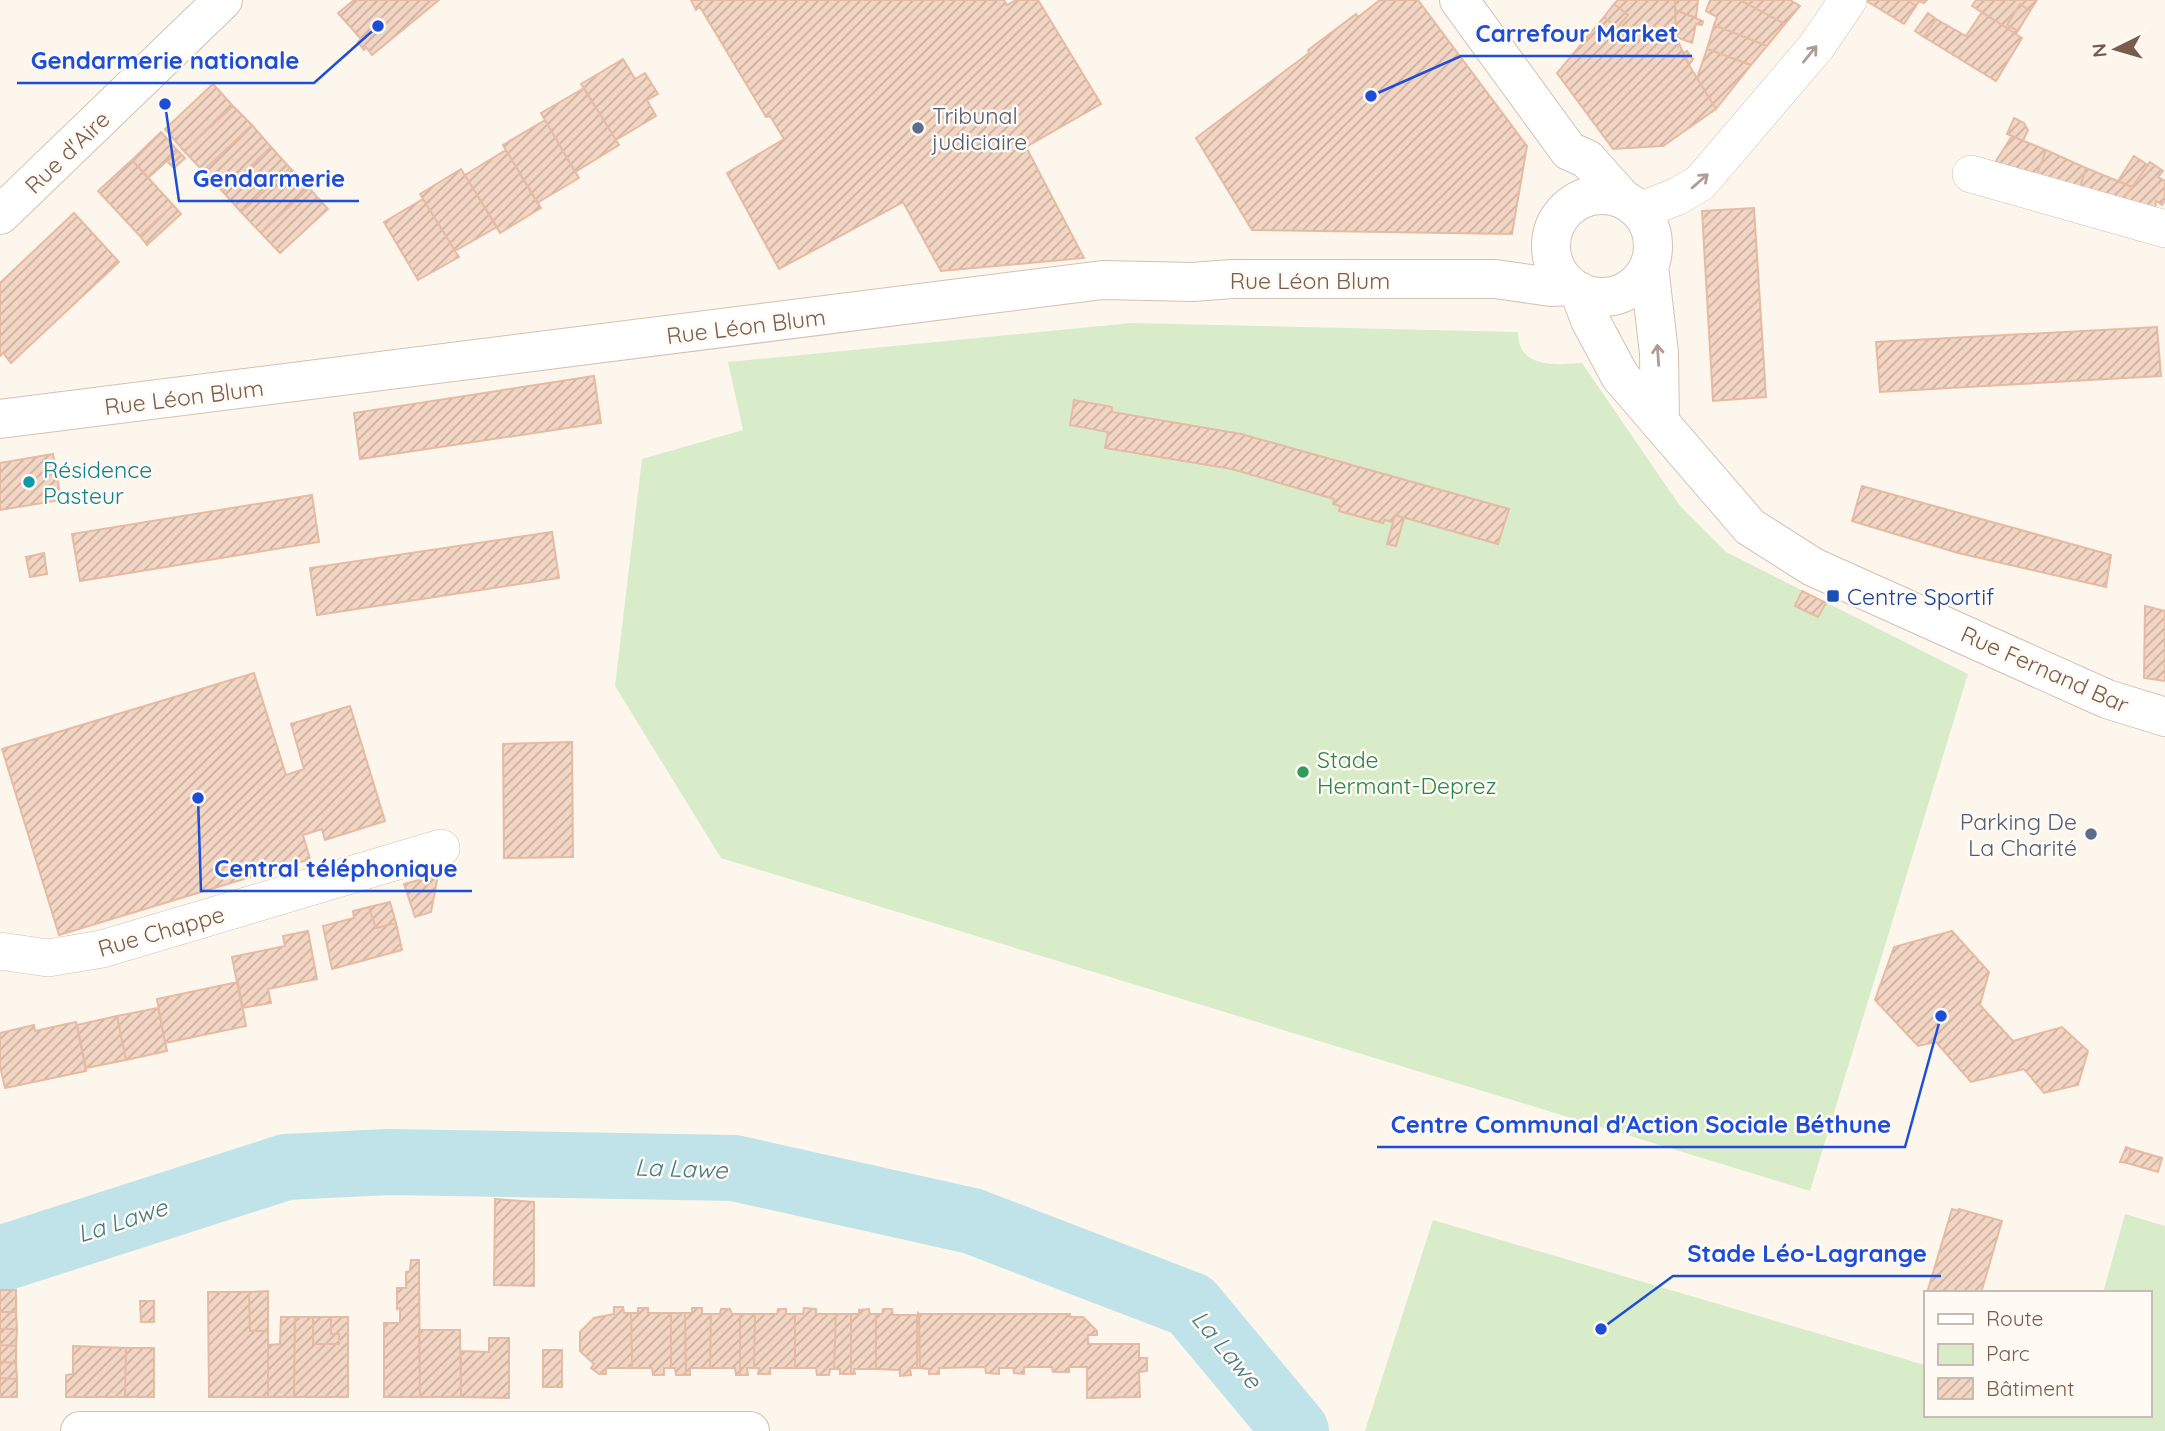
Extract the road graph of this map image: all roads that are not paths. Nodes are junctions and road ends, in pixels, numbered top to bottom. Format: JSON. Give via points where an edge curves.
{"nodes":[{"id":1,"x":223,"y":0,"type":"edge"},
{"id":2,"x":1459,"y":0,"type":"edge"},
{"id":3,"x":1848,"y":0,"type":"edge"},
{"id":4,"x":1569,"y":151,"type":"junction"},
{"id":5,"x":1971,"y":174,"type":"dead end"},
{"id":6,"x":1631,"y":205,"type":"junction"},
{"id":7,"x":0,"y":215,"type":"edge"},
{"id":8,"x":2165,"y":229,"type":"edge"},
{"id":9,"x":1555,"y":233,"type":"junction"},
{"id":10,"x":1649,"y":266,"type":"junction"},
{"id":11,"x":1496,"y":279,"type":"junction"},
{"id":12,"x":1575,"y":289,"type":"junction"},
{"id":13,"x":0,"y":419,"type":"edge"},
{"id":14,"x":1660,"y":423,"type":"junction"},
{"id":15,"x":2165,"y":717,"type":"edge"},
{"id":16,"x":440,"y":848,"type":"dead end"},
{"id":17,"x":0,"y":951,"type":"edge"},
{"id":18,"x":584,"y":1430,"type":"edge"},
{"id":19,"x":80,"y":1431,"type":"edge"},
{"id":20,"x":750,"y":1431,"type":"edge"}],
"edges":[{"from":1,"to":7,"type":"street","name":"Rue d'Aire"},
{"from":2,"to":4,"type":"street"},
{"from":6,"to":3,"type":"street","one_way":true,"via":[[1678,196],[1700,183],[1816,47]]},
{"from":4,"to":6,"type":"street","via":[[1587,159]]},
{"from":4,"to":9,"type":"street"},
{"from":5,"to":8,"type":"street"},
{"from":6,"to":9,"type":"street","via":[[1606,194],[1588,196],[1573,203]]},
{"from":6,"to":10,"type":"street","via":[[1653,237]]},
{"from":9,"to":11,"type":"street","via":[[1519,272]]},
{"from":9,"to":12,"type":"street","via":[[1557,270]]},
{"from":10,"to":12,"type":"street","via":[[1640,280],[1619,294],[1594,297]]},
{"from":14,"to":10,"type":"street","one_way":true},
{"from":11,"to":12,"type":"street"},
{"from":11,"to":13,"type":"street","name":"Rue Léon Blum","via":[[1103,280]]},
{"from":12,"to":14,"type":"street","name":"Rue Fernand Bar","via":[[1620,376]]},
{"from":14,"to":15,"type":"street","name":"Rue Fernand Bar","via":[[1750,527],[1813,567],[2107,699]]},
{"from":16,"to":17,"type":"street","name":"Rue Chappe","via":[[102,949],[48,958]]},
{"from":18,"to":19,"type":"street"},
{"from":18,"to":20,"type":"street"}]}
